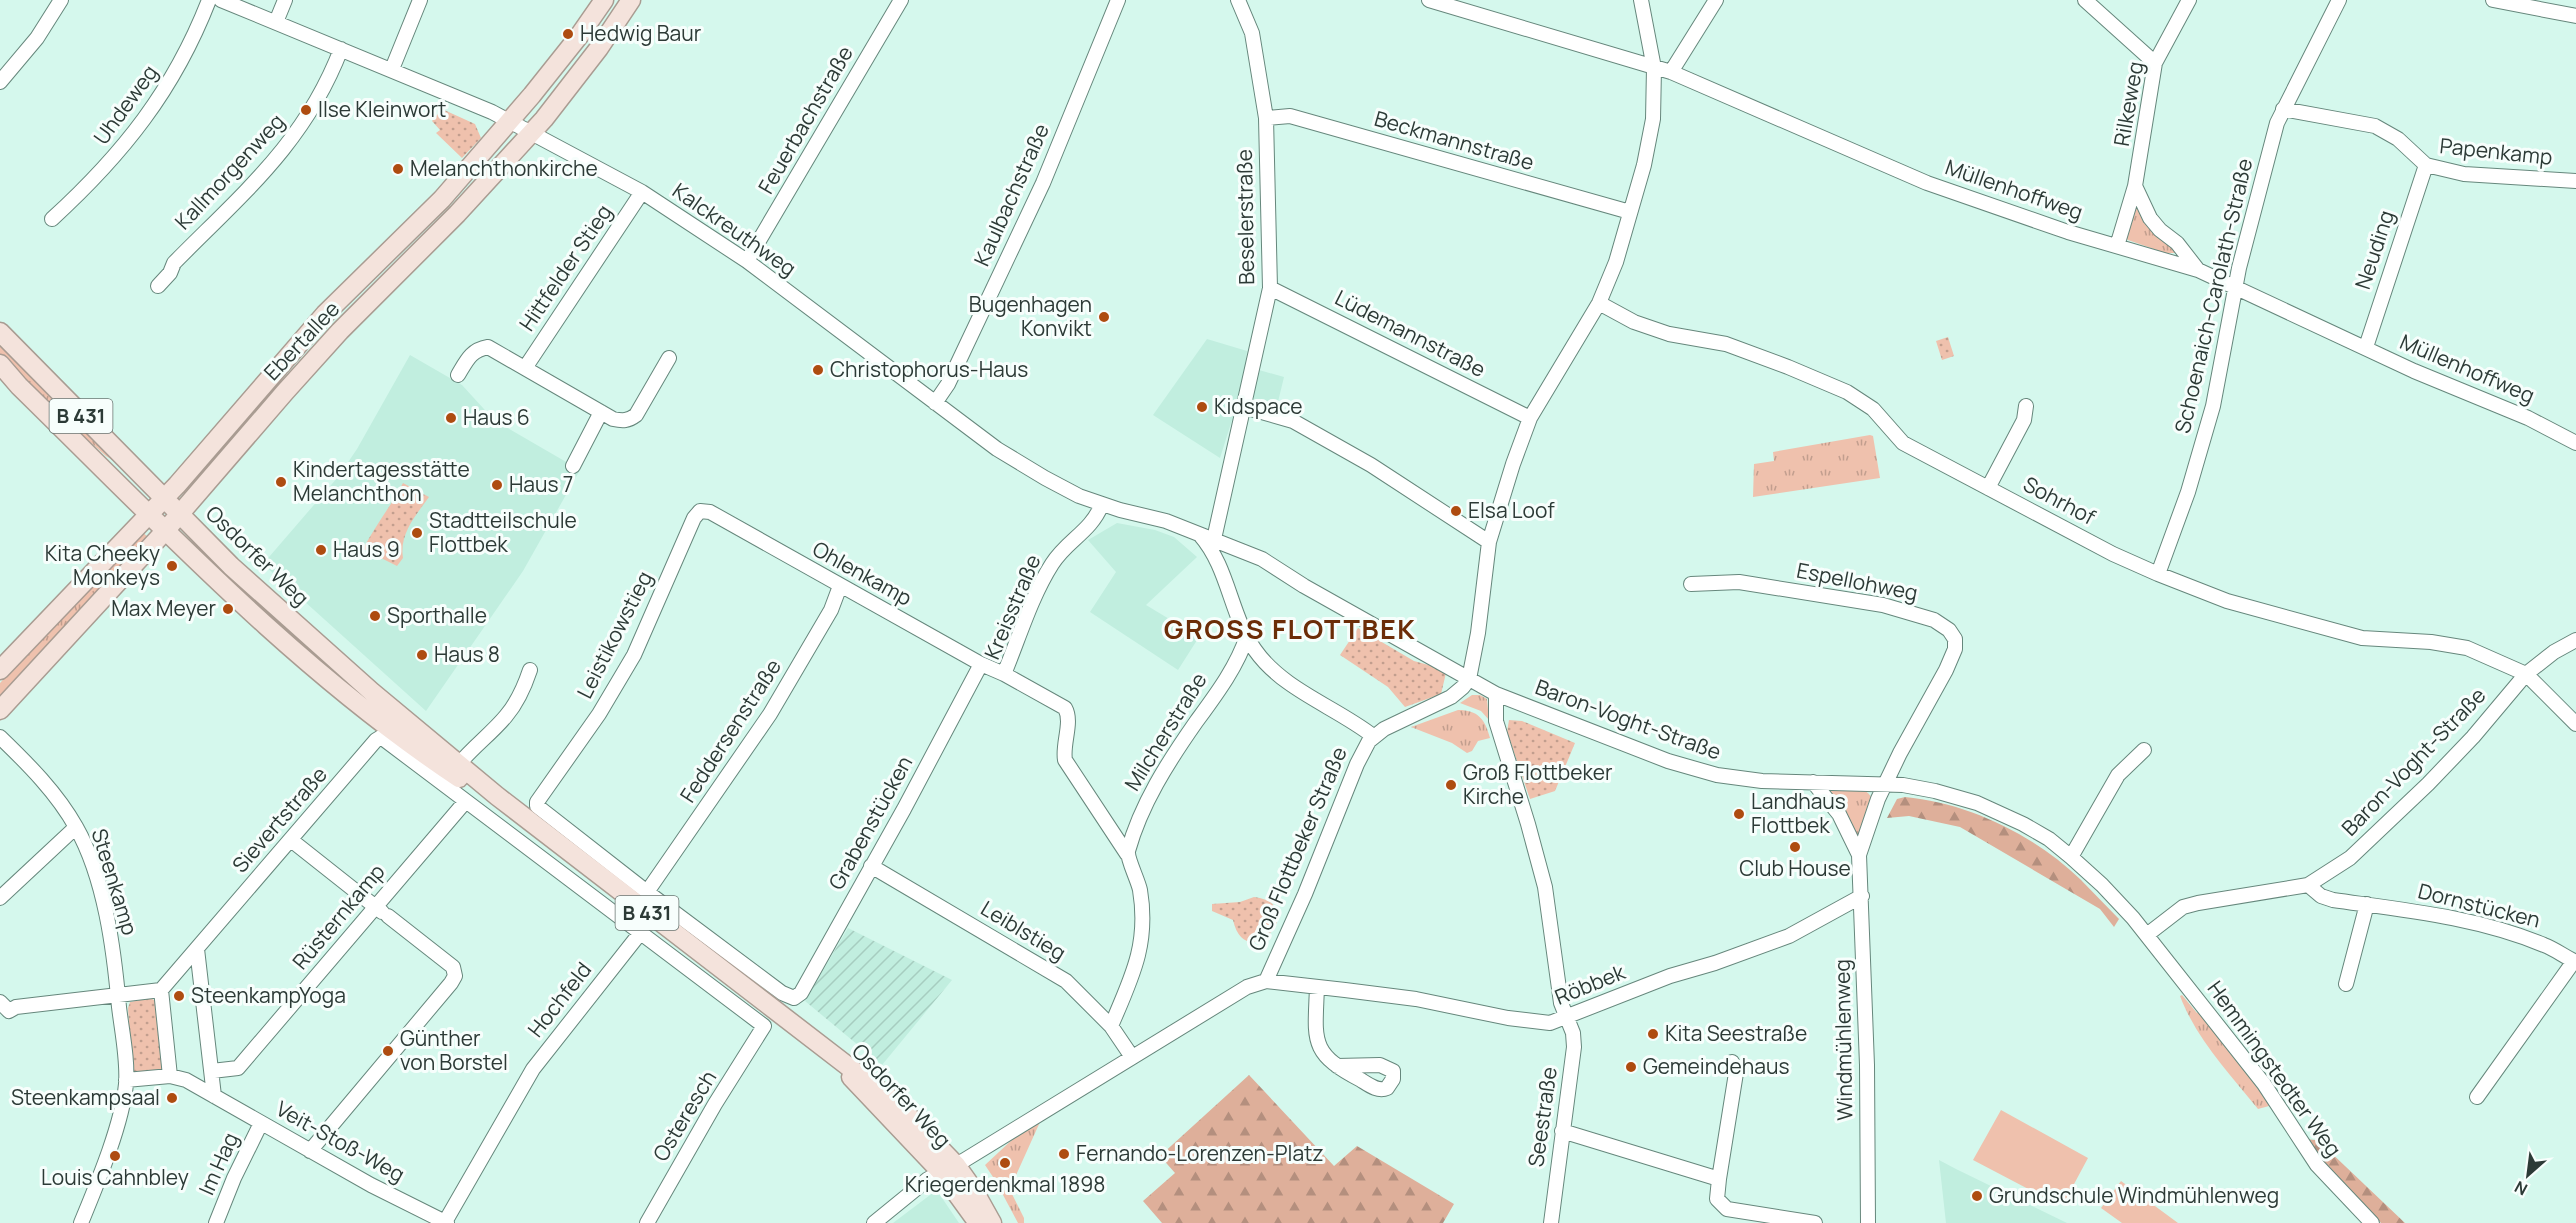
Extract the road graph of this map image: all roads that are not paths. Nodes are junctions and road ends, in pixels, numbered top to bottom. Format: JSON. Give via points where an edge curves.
{"nodes":[{"id":1,"x":61,"y":0,"type":"edge"},
{"id":2,"x":209,"y":0,"type":"edge"},
{"id":3,"x":221,"y":0,"type":"edge"},
{"id":4,"x":285,"y":0,"type":"edge"},
{"id":5,"x":420,"y":0,"type":"edge"},
{"id":6,"x":604,"y":0,"type":"edge"},
{"id":7,"x":631,"y":0,"type":"edge"},
{"id":8,"x":902,"y":0,"type":"edge"},
{"id":9,"x":1118,"y":0,"type":"edge"},
{"id":10,"x":1238,"y":0,"type":"edge"},
{"id":11,"x":1429,"y":0,"type":"edge"},
{"id":12,"x":1641,"y":0,"type":"edge"},
{"id":13,"x":1716,"y":0,"type":"edge"},
{"id":14,"x":2085,"y":0,"type":"edge"},
{"id":15,"x":2189,"y":0,"type":"edge"},
{"id":16,"x":2339,"y":0,"type":"edge"},
{"id":17,"x":2493,"y":0,"type":"edge"},
{"id":18,"x":2576,"y":16,"type":"edge"},
{"id":19,"x":276,"y":22,"type":"junction"},
{"id":20,"x":341,"y":49,"type":"junction"},
{"id":21,"x":2155,"y":63,"type":"junction"},
{"id":22,"x":1654,"y":68,"type":"junction"},
{"id":23,"x":392,"y":69,"type":"junction"},
{"id":24,"x":1671,"y":72,"type":"junction"},
{"id":25,"x":0,"y":82,"type":"edge"},
{"id":26,"x":2283,"y":109,"type":"junction"},
{"id":27,"x":1266,"y":118,"type":"junction"},
{"id":28,"x":510,"y":122,"type":"junction"},
{"id":29,"x":532,"y":133,"type":"junction"},
{"id":30,"x":2426,"y":165,"type":"junction"},
{"id":31,"x":2576,"y":181,"type":"edge"},
{"id":32,"x":2135,"y":186,"type":"junction"},
{"id":33,"x":642,"y":192,"type":"junction"},
{"id":34,"x":1630,"y":212,"type":"junction"},
{"id":35,"x":52,"y":219,"type":"dead end"},
{"id":36,"x":2117,"y":246,"type":"junction"},
{"id":37,"x":747,"y":261,"type":"junction"},
{"id":38,"x":2198,"y":270,"type":"junction"},
{"id":39,"x":158,"y":286,"type":"dead end"},
{"id":40,"x":1270,"y":288,"type":"junction"},
{"id":41,"x":2235,"y":289,"type":"junction"},
{"id":42,"x":1599,"y":303,"type":"junction"},
{"id":43,"x":0,"y":332,"type":"edge"},
{"id":44,"x":2366,"y":347,"type":"junction"},
{"id":45,"x":669,"y":358,"type":"dead end"},
{"id":46,"x":0,"y":364,"type":"edge"},
{"id":47,"x":525,"y":368,"type":"junction"},
{"id":48,"x":458,"y":375,"type":"dead end"},
{"id":49,"x":935,"y":403,"type":"junction"},
{"id":50,"x":2026,"y":406,"type":"dead end"},
{"id":51,"x":1244,"y":407,"type":"junction"},
{"id":52,"x":601,"y":412,"type":"junction"},
{"id":53,"x":1530,"y":418,"type":"junction"},
{"id":54,"x":2576,"y":443,"type":"edge"},
{"id":55,"x":573,"y":466,"type":"dead end"},
{"id":56,"x":1988,"y":488,"type":"junction"},
{"id":57,"x":164,"y":498,"type":"junction"},
{"id":58,"x":1102,"y":504,"type":"junction"},
{"id":59,"x":700,"y":511,"type":"joint"},
{"id":60,"x":148,"y":514,"type":"junction"},
{"id":61,"x":180,"y":514,"type":"junction"},
{"id":62,"x":165,"y":531,"type":"junction"},
{"id":63,"x":1198,"y":533,"type":"junction"},
{"id":64,"x":1214,"y":539,"type":"junction"},
{"id":65,"x":1489,"y":542,"type":"junction"},
{"id":66,"x":1244,"y":551,"type":"junction"},
{"id":67,"x":1222,"y":571,"type":"junction"},
{"id":68,"x":2158,"y":574,"type":"junction"},
{"id":69,"x":1691,"y":584,"type":"dead end"},
{"id":70,"x":840,"y":586,"type":"junction"},
{"id":71,"x":1247,"y":636,"type":"junction"},
{"id":72,"x":2576,"y":640,"type":"edge"},
{"id":73,"x":981,"y":664,"type":"junction"},
{"id":74,"x":0,"y":670,"type":"edge"},
{"id":75,"x":530,"y":670,"type":"dead end"},
{"id":76,"x":1004,"y":674,"type":"junction"},
{"id":77,"x":2526,"y":674,"type":"junction"},
{"id":78,"x":1469,"y":678,"type":"junction"},
{"id":79,"x":1496,"y":694,"type":"junction"},
{"id":80,"x":0,"y":710,"type":"edge"},
{"id":81,"x":372,"y":714,"type":"junction"},
{"id":82,"x":2576,"y":724,"type":"edge"},
{"id":83,"x":1373,"y":736,"type":"junction"},
{"id":84,"x":0,"y":737,"type":"edge"},
{"id":85,"x":381,"y":737,"type":"junction"},
{"id":86,"x":2144,"y":750,"type":"dead end"},
{"id":87,"x":459,"y":764,"type":"junction"},
{"id":88,"x":1813,"y":782,"type":"junction"},
{"id":89,"x":1886,"y":783,"type":"junction"},
{"id":90,"x":497,"y":796,"type":"junction"},
{"id":91,"x":465,"y":801,"type":"junction"},
{"id":92,"x":76,"y":827,"type":"junction"},
{"id":93,"x":291,"y":840,"type":"junction"},
{"id":94,"x":1127,"y":855,"type":"junction"},
{"id":95,"x":1860,"y":855,"type":"junction"},
{"id":96,"x":2071,"y":857,"type":"junction"},
{"id":97,"x":871,"y":866,"type":"junction"},
{"id":98,"x":2308,"y":885,"type":"junction"},
{"id":99,"x":647,"y":892,"type":"junction"},
{"id":100,"x":1862,"y":896,"type":"junction"},
{"id":101,"x":0,"y":898,"type":"edge"},
{"id":102,"x":2367,"y":904,"type":"junction"},
{"id":103,"x":382,"y":912,"type":"junction"},
{"id":104,"x":641,"y":932,"type":"junction"},
{"id":105,"x":2148,"y":934,"type":"junction"},
{"id":106,"x":197,"y":949,"type":"junction"},
{"id":107,"x":2575,"y":962,"type":"edge"},
{"id":108,"x":1266,"y":981,"type":"junction"},
{"id":109,"x":2346,"y":984,"type":"dead end"},
{"id":110,"x":1317,"y":987,"type":"junction"},
{"id":111,"x":161,"y":990,"type":"junction"},
{"id":112,"x":118,"y":995,"type":"junction"},
{"id":113,"x":794,"y":998,"type":"junction"},
{"id":114,"x":3,"y":1011,"type":"edge"},
{"id":115,"x":1566,"y":1018,"type":"junction"},
{"id":116,"x":1112,"y":1026,"type":"junction"},
{"id":117,"x":798,"y":1027,"type":"junction"},
{"id":118,"x":1132,"y":1057,"type":"junction"},
{"id":119,"x":1732,"y":1062,"type":"dead end"},
{"id":120,"x":1336,"y":1066,"type":"dead end"},
{"id":121,"x":212,"y":1071,"type":"junction"},
{"id":122,"x":170,"y":1076,"type":"junction"},
{"id":123,"x":126,"y":1080,"type":"junction"},
{"id":124,"x":214,"y":1096,"type":"junction"},
{"id":125,"x":2477,"y":1097,"type":"dead end"},
{"id":126,"x":261,"y":1123,"type":"junction"},
{"id":127,"x":1562,"y":1131,"type":"junction"},
{"id":128,"x":310,"y":1151,"type":"junction"},
{"id":129,"x":949,"y":1168,"type":"junction"},
{"id":130,"x":1719,"y":1179,"type":"junction"},
{"id":131,"x":438,"y":1221,"type":"edge"},
{"id":132,"x":81,"y":1223,"type":"edge"},
{"id":133,"x":216,"y":1223,"type":"edge"},
{"id":134,"x":646,"y":1223,"type":"edge"},
{"id":135,"x":874,"y":1223,"type":"edge"},
{"id":136,"x":978,"y":1223,"type":"edge"},
{"id":137,"x":992,"y":1223,"type":"edge"},
{"id":138,"x":1551,"y":1223,"type":"edge"},
{"id":139,"x":1815,"y":1223,"type":"edge"},
{"id":140,"x":1868,"y":1223,"type":"edge"},
{"id":141,"x":2372,"y":1223,"type":"edge"}],
"edges":[{"from":1,"to":25,"type":"street","via":[[37,38]]},
{"from":2,"to":35,"type":"street","name":"Uhdeweg","via":[[189,48],[155,106],[102,171]]},
{"from":3,"to":19,"type":"street","name":"Kalckreuthweg"},
{"from":4,"to":19,"type":"street"},
{"from":5,"to":23,"type":"street"},
{"from":6,"to":28,"type":"main road","name":"Ebertallee"},
{"from":7,"to":29,"type":"main road","name":"Ebertallee"},
{"from":8,"to":37,"type":"street","name":"Feuerbachstraße"},
{"from":9,"to":49,"type":"street","name":"Kaulbachstraße","via":[[1043,183],[948,384]]},
{"from":10,"to":27,"type":"street","name":"Beselerstraße","via":[[1252,33]]},
{"from":11,"to":22,"type":"street","name":"Müllenhoffweg"},
{"from":12,"to":22,"type":"street"},
{"from":13,"to":24,"type":"street"},
{"from":14,"to":21,"type":"street"},
{"from":15,"to":21,"type":"street","name":"Rilkeweg"},
{"from":16,"to":26,"type":"street","name":"Schoenaich-Carolath-Straße"},
{"from":17,"to":18,"type":"street"},
{"from":19,"to":20,"type":"street","name":"Kalckreuthweg"},
{"from":20,"to":23,"type":"street","name":"Kalckreuthweg"},
{"from":20,"to":39,"type":"street","name":"Kallmorgenweg","via":[[317,103],[287,147],[174,263]]},
{"from":21,"to":32,"type":"street","name":"Rilkeweg"},
{"from":22,"to":24,"type":"street","name":"Müllenhoffweg"},
{"from":22,"to":34,"type":"street","via":[[1653,119]]},
{"from":23,"to":28,"type":"street","name":"Kalckreuthweg"},
{"from":24,"to":36,"type":"street","name":"Müllenhoffweg","via":[[1927,183]]},
{"from":26,"to":30,"type":"street","name":"Papenkamp","via":[[2375,126],[2398,139]]},
{"from":26,"to":41,"type":"street","name":"Schoenaich-Carolath-Straße"},
{"from":27,"to":34,"type":"street","name":"Beckmannstraße","via":[[1290,116]]},
{"from":27,"to":40,"type":"street","name":"Beselerstraße"},
{"from":28,"to":29,"type":"street","name":"Kalckreuthweg"},
{"from":28,"to":57,"type":"main road","name":"Ebertallee","via":[[442,199],[325,314]]},
{"from":29,"to":33,"type":"street","name":"Kalckreuthweg"},
{"from":29,"to":61,"type":"main road","name":"Ebertallee","via":[[340,332]]},
{"from":30,"to":31,"type":"street","name":"Papenkamp","via":[[2464,174]]},
{"from":30,"to":44,"type":"street","name":"Neuding"},
{"from":32,"to":36,"type":"street","name":"Rilkeweg"},
{"from":32,"to":38,"type":"street","via":[[2150,218]]},
{"from":33,"to":37,"type":"street","name":"Kalckreuthweg"},
{"from":33,"to":47,"type":"street","name":"Hittfelder Stieg"},
{"from":34,"to":42,"type":"street"},
{"from":36,"to":38,"type":"street","name":"Müllenhoffweg"},
{"from":37,"to":49,"type":"street","name":"Kalckreuthweg"},
{"from":38,"to":41,"type":"street","name":"Müllenhoffweg"},
{"from":40,"to":51,"type":"street","name":"Beselerstraße"},
{"from":40,"to":53,"type":"street","name":"Lüdemannstraße"},
{"from":41,"to":44,"type":"street","name":"Müllenhoffweg"},
{"from":41,"to":68,"type":"street","name":"Schoenaich-Carolath-Straße","via":[[2213,406]]},
{"from":42,"to":53,"type":"street"},
{"from":42,"to":56,"type":"street","name":"Sohrhof","via":[[1634,322],[1726,344],[1847,392],[1873,408],[1903,442]]},
{"from":43,"to":57,"type":"main road","name":"Osdorfer Weg","number":"B 431"},
{"from":44,"to":54,"type":"street","name":"Müllenhoffweg"},
{"from":45,"to":52,"type":"street","via":[[630,420],[622,421]]},
{"from":46,"to":60,"type":"main road","name":"Osdorfer Weg","number":"B 431"},
{"from":47,"to":48,"type":"street","via":[[488,347],[476,349]]},
{"from":47,"to":52,"type":"street"},
{"from":49,"to":58,"type":"street","name":"Kalckreuthweg","via":[[1018,463]]},
{"from":50,"to":56,"type":"street","via":[[2024,420]]},
{"from":51,"to":64,"type":"street","name":"Beselerstraße"},
{"from":51,"to":65,"type":"street","via":[[1293,421],[1371,465]]},
{"from":52,"to":55,"type":"street"},
{"from":53,"to":65,"type":"street"},
{"from":56,"to":68,"type":"street","name":"Sohrhof"},
{"from":57,"to":60,"type":"main road","name":"Ebertallee"},
{"from":57,"to":61,"type":"main road","name":"Osdorfer Weg","number":"B 431"},
{"from":58,"to":63,"type":"street","name":"Kalckreuthweg"},
{"from":58,"to":76,"type":"street","name":"Kreisstraße","via":[[1090,526],[1051,566]]},
{"from":59,"to":70,"type":"street","name":"Ohlenkamp","via":[[710,512]]},
{"from":59,"to":99,"type":"street","name":"Leistikowstieg","via":[[693,518],[633,655],[599,714],[537,802],[539,810]]},
{"from":60,"to":62,"type":"main road","name":"Osdorfer Weg","number":"B 431"},
{"from":60,"to":74,"type":"main road","name":"Ebertallee"},
{"from":61,"to":62,"type":"main road","name":"Ebertallee"},
{"from":61,"to":87,"type":"main road","name":"Osdorfer Weg","number":"B 431","via":[[308,635]]},
{"from":62,"to":80,"type":"main road","name":"Ebertallee"},
{"from":62,"to":81,"type":"main road","name":"Osdorfer Weg","number":"B 431"},
{"from":63,"to":64,"type":"street","name":"Baron-Voght-Straße"},
{"from":63,"to":67,"type":"street"},
{"from":64,"to":66,"type":"street","name":"Baron-Voght-Straße"},
{"from":65,"to":78,"type":"street"},
{"from":66,"to":67,"type":"street","via":[[1228,561]]},
{"from":66,"to":78,"type":"street","name":"Baron-Voght-Straße","via":[[1268,561],[1304,586]]},
{"from":67,"to":71,"type":"street"},
{"from":68,"to":77,"type":"street","name":"Sohrhof","via":[[2227,601],[2362,638],[2467,648]]},
{"from":69,"to":89,"type":"street","name":"Espellohweg","via":[[1739,582],[1883,604],[1925,616],[1949,630],[1955,639],[1953,654]]},
{"from":70,"to":73,"type":"street","name":"Ohlenkamp"},
{"from":70,"to":99,"type":"street","name":"Feddersenstraße","via":[[831,610],[770,714]]},
{"from":71,"to":83,"type":"street","via":[[1260,657],[1289,682]]},
{"from":71,"to":94,"type":"street","name":"Milcherstraße","via":[[1216,694],[1144,806]]},
{"from":72,"to":77,"type":"street","name":"Baron-Voght-Straße"},
{"from":73,"to":76,"type":"street","name":"Ohlenkamp"},
{"from":73,"to":97,"type":"street","name":"Grabenstücken"},
{"from":75,"to":87,"type":"street","via":[[506,716]]},
{"from":76,"to":94,"type":"street","name":"Kreisstraße","via":[[1066,710],[1065,760]]},
{"from":77,"to":82,"type":"street"},
{"from":77,"to":98,"type":"street","name":"Baron-Voght-Straße","via":[[2473,737],[2385,826],[2350,858]]},
{"from":78,"to":79,"type":"street","name":"Baron-Voght-Straße"},
{"from":78,"to":83,"type":"street","name":"Groß Flottbeker Straße","via":[[1460,691],[1444,701]]},
{"from":79,"to":88,"type":"street","name":"Baron-Voght-Straße","via":[[1692,769],[1740,779]]},
{"from":79,"to":115,"type":"street","name":"Seestraße","via":[[1496,721],[1545,887]]},
{"from":81,"to":85,"type":"street"},
{"from":81,"to":90,"type":"main road","name":"Osdorfer Weg","number":"B 431","via":[[453,774]]},
{"from":83,"to":108,"type":"street","name":"Groß Flottbeker Straße","via":[[1357,764]]},
{"from":84,"to":92,"type":"street","name":"Steenkamp","via":[[37,774]]},
{"from":85,"to":91,"type":"street"},
{"from":85,"to":93,"type":"street","name":"Sievertstraße"},
{"from":86,"to":96,"type":"street","via":[[2118,775]]},
{"from":87,"to":90,"type":"main road","name":"Osdorfer Weg","number":"B 431"},
{"from":88,"to":89,"type":"street","name":"Baron-Voght-Straße"},
{"from":88,"to":95,"type":"street","name":"Windmühlenweg","via":[[1839,814]]},
{"from":89,"to":95,"type":"street","name":"Windmühlenweg"},
{"from":89,"to":96,"type":"street","name":"Baron-Voght-Straße","via":[[1977,803],[2023,824]]},
{"from":90,"to":117,"type":"main road","name":"Osdorfer Weg","number":"B 431"},
{"from":91,"to":103,"type":"street","name":"Rüsternkamp"},
{"from":91,"to":104,"type":"street"},
{"from":92,"to":101,"type":"street"},
{"from":92,"to":112,"type":"street","name":"Steenkamp","via":[[85,844],[106,916]]},
{"from":93,"to":103,"type":"street"},
{"from":93,"to":106,"type":"street","name":"Sievertstraße"},
{"from":94,"to":116,"type":"street","via":[[1140,889],[1140,953]]},
{"from":95,"to":100,"type":"street","name":"Windmühlenweg"},
{"from":96,"to":105,"type":"street","name":"Baron-Voght-Straße"},
{"from":97,"to":113,"type":"street","name":"Grabenstücken","via":[[801,993]]},
{"from":97,"to":116,"type":"street","name":"Leiblstieg","via":[[1066,981]]},
{"from":98,"to":102,"type":"street","name":"Dornstücken","via":[[2321,896]]},
{"from":98,"to":105,"type":"street","name":"Baron-Voght-Straße","via":[[2191,905]]},
{"from":99,"to":113,"type":"street"},
{"from":100,"to":115,"type":"street","name":"Röbbek","via":[[1789,936]]},
{"from":100,"to":140,"type":"street","name":"Windmühlenweg"},
{"from":102,"to":107,"type":"street","name":"Dornstücken","via":[[2425,912],[2513,934],[2546,945]]},
{"from":102,"to":109,"type":"street"},
{"from":103,"to":121,"type":"street","name":"Rüsternkamp","via":[[238,1068]]},
{"from":103,"to":128,"type":"street","via":[[453,967],[455,976]]},
{"from":104,"to":131,"type":"street","name":"Hochfeld","via":[[533,1069]]},
{"from":104,"to":134,"type":"street","name":"Osteresch","via":[[764,1026]]},
{"from":105,"to":141,"type":"street","name":"Hemmingstedter Weg","via":[[2264,1084],[2306,1150]]},
{"from":106,"to":111,"type":"street","name":"Sievertstraße"},
{"from":106,"to":121,"type":"street"},
{"from":107,"to":125,"type":"street"},
{"from":108,"to":110,"type":"street","name":"Röbbek"},
{"from":108,"to":118,"type":"street","name":"Groß Flottbeker Straße","via":[[1247,987]]},
{"from":110,"to":115,"type":"street","name":"Röbbek","via":[[1416,999],[1508,1018],[1550,1023]]},
{"from":110,"to":120,"type":"street","via":[[1316,1040]]},
{"from":111,"to":112,"type":"street"},
{"from":111,"to":122,"type":"street"},
{"from":112,"to":114,"type":"street"},
{"from":112,"to":123,"type":"street","name":"Steenkamp"},
{"from":113,"to":117,"type":"street"},
{"from":115,"to":127,"type":"street","name":"Seestraße","via":[[1574,1047]]},
{"from":116,"to":118,"type":"street","name":"Leiblstieg"},
{"from":117,"to":129,"type":"main road","name":"Osdorfer Weg","number":"B 431","via":[[897,1104]]},
{"from":118,"to":129,"type":"street","name":"Groß Flottbeker Straße"},
{"from":119,"to":130,"type":"street","via":[[1736,1073]]},
{"from":121,"to":124,"type":"street"},
{"from":122,"to":123,"type":"street"},
{"from":122,"to":124,"type":"street"},
{"from":123,"to":132,"type":"street","name":"Steenkamp","via":[[108,1150]]},
{"from":124,"to":126,"type":"street","name":"Veit-Stoß-Weg"},
{"from":126,"to":128,"type":"street","name":"Veit-Stoß-Weg"},
{"from":126,"to":133,"type":"street","name":"Im Hag"},
{"from":127,"to":130,"type":"street"},
{"from":127,"to":138,"type":"street","name":"Seestraße"},
{"from":128,"to":131,"type":"street","name":"Veit-Stoß-Weg"},
{"from":129,"to":135,"type":"street","name":"Groß Flottbeker Straße","via":[[911,1192]]},
{"from":129,"to":136,"type":"main road","number":"B 431"},
{"from":129,"to":137,"type":"main road","number":"B 431","via":[[974,1189]]},
{"from":130,"to":139,"type":"street","via":[[1717,1199],[1727,1209]]}]}
